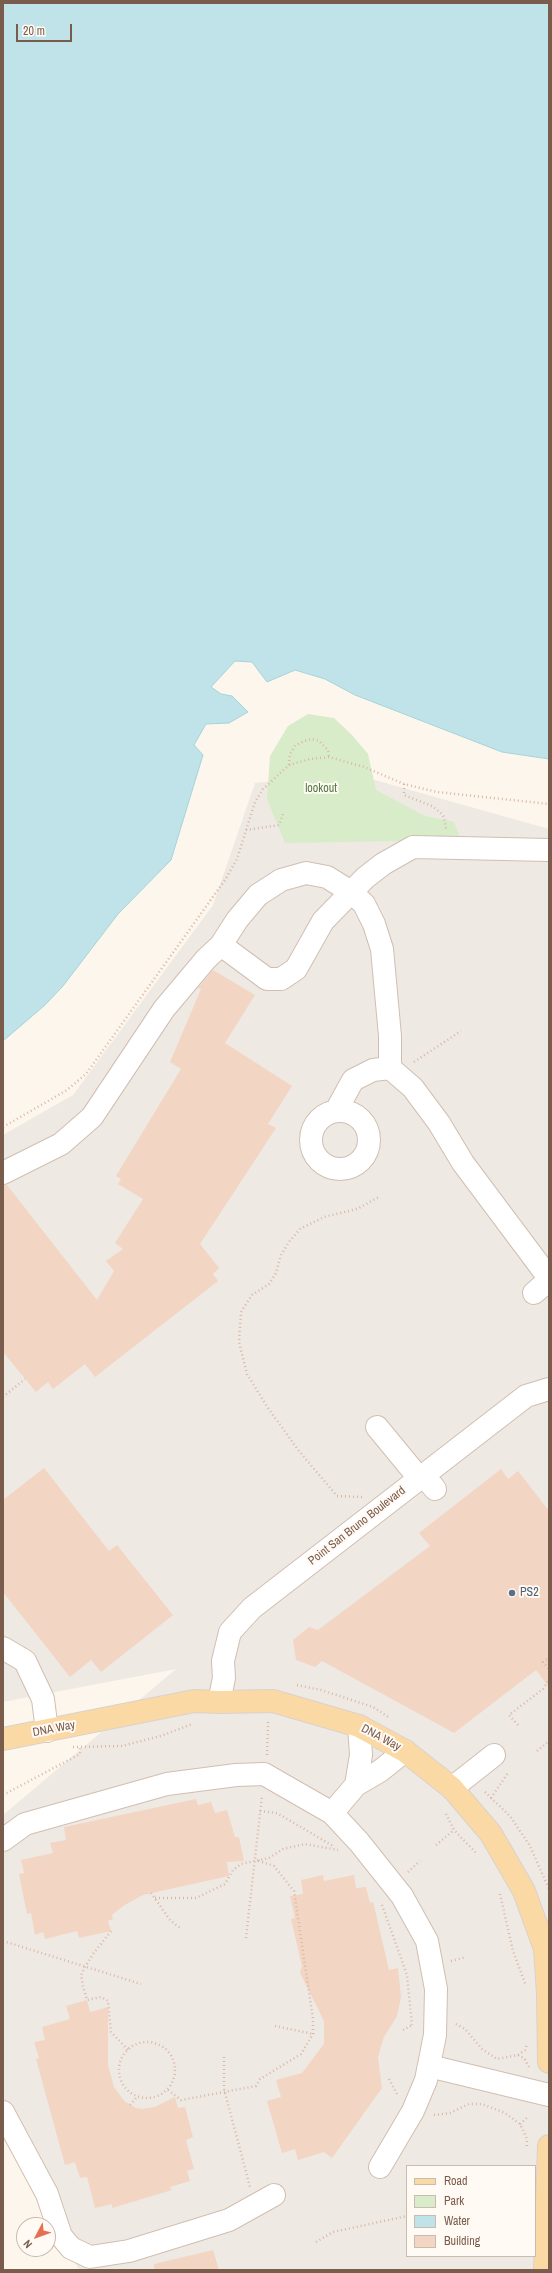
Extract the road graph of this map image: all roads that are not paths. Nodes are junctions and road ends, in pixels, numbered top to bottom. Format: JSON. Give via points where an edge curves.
{"nodes":[{"id":1,"x":549,"y":850,"type":"edge"},
{"id":2,"x":351,"y":892,"type":"junction"},
{"id":3,"x":221,"y":946,"type":"junction"},
{"id":4,"x":390,"y":1068,"type":"junction"},
{"id":5,"x":336,"y":1111,"type":"dead end"},
{"id":6,"x":3,"y":1173,"type":"edge"},
{"id":7,"x":544,"y":1284,"type":"edge"},
{"id":8,"x":549,"y":1389,"type":"edge"},
{"id":9,"x":378,"y":1427,"type":"dead end"},
{"id":10,"x":426,"y":1481,"type":"junction"},
{"id":11,"x":3,"y":1648,"type":"edge"},
{"id":12,"x":219,"y":1702,"type":"junction"},
{"id":13,"x":359,"y":1726,"type":"junction"},
{"id":14,"x":47,"y":1731,"type":"junction"},
{"id":15,"x":3,"y":1739,"type":"edge"},
{"id":16,"x":405,"y":1751,"type":"junction"},
{"id":17,"x":494,"y":1755,"type":"dead end"},
{"id":18,"x":356,"y":1784,"type":"junction"},
{"id":19,"x":452,"y":1788,"type":"junction"},
{"id":20,"x":332,"y":1813,"type":"junction"},
{"id":21,"x":3,"y":1840,"type":"edge"},
{"id":22,"x":547,"y":1948,"type":"edge"},
{"id":23,"x":539,"y":2065,"type":"edge"},
{"id":24,"x":429,"y":2066,"type":"junction"},
{"id":25,"x":549,"y":2096,"type":"edge"},
{"id":26,"x":3,"y":2112,"type":"edge"},
{"id":27,"x":549,"y":2146,"type":"edge"},
{"id":28,"x":380,"y":2167,"type":"dead end"},
{"id":29,"x":274,"y":2195,"type":"dead end"},
{"id":30,"x":104,"y":2262,"type":"edge"},
{"id":31,"x":546,"y":2270,"type":"edge"}],
"edges":[{"from":1,"to":2,"type":"street","via":[[413,847],[383,864]]},
{"from":2,"to":3,"type":"street","via":[[327,877],[306,873],[281,880],[258,895]]},
{"from":2,"to":3,"type":"street","via":[[323,921],[296,969],[281,979],[267,979]]},
{"from":2,"to":4,"type":"street","via":[[364,904],[382,949],[390,1036]]},
{"from":3,"to":6,"type":"street","via":[[206,959],[164,1009],[92,1117],[61,1144]]},
{"from":4,"to":5,"type":"street","via":[[373,1070],[354,1080]]},
{"from":4,"to":7,"type":"street","via":[[413,1088],[439,1123]]},
{"from":8,"to":10,"type":"street","name":"Point San Bruno Boulevard","via":[[526,1396]]},
{"from":9,"to":10,"type":"street"},
{"from":10,"to":12,"type":"street","name":"Point San Bruno Boulevard","via":[[374,1513],[252,1608],[230,1632],[223,1660],[224,1678]]},
{"from":11,"to":14,"type":"street","via":[[25,1661],[43,1700]]},
{"from":12,"to":13,"type":"main road","name":"DNA Way","via":[[272,1701]]},
{"from":12,"to":14,"type":"main road","name":"DNA Way","via":[[194,1701]]},
{"from":13,"to":16,"type":"main road","name":"DNA Way"},
{"from":13,"to":18,"type":"street","via":[[361,1755]]},
{"from":14,"to":15,"type":"main road","name":"DNA Way"},
{"from":16,"to":18,"type":"street","via":[[380,1771]]},
{"from":16,"to":19,"type":"main road","name":"DNA Way"},
{"from":17,"to":19,"type":"street"},
{"from":18,"to":20,"type":"street"},
{"from":19,"to":22,"type":"main road","name":"DNA Way","via":[[491,1834],[504,1855],[524,1891]]},
{"from":20,"to":21,"type":"street","via":[[264,1774],[236,1775],[167,1784],[25,1824]]},
{"from":20,"to":24,"type":"street","via":[[394,1883],[427,1941],[436,1989],[435,2035]]},
{"from":22,"to":23,"type":"main road","name":"DNA Way","via":[[548,1994]]},
{"from":24,"to":25,"type":"street"},
{"from":24,"to":28,"type":"street","via":[[413,2111]]},
{"from":26,"to":30,"type":"street","via":[[47,2194],[61,2236],[71,2248]]},
{"from":27,"to":31,"type":"main road"},
{"from":29,"to":30,"type":"street","via":[[229,2220],[129,2251]]}]}
